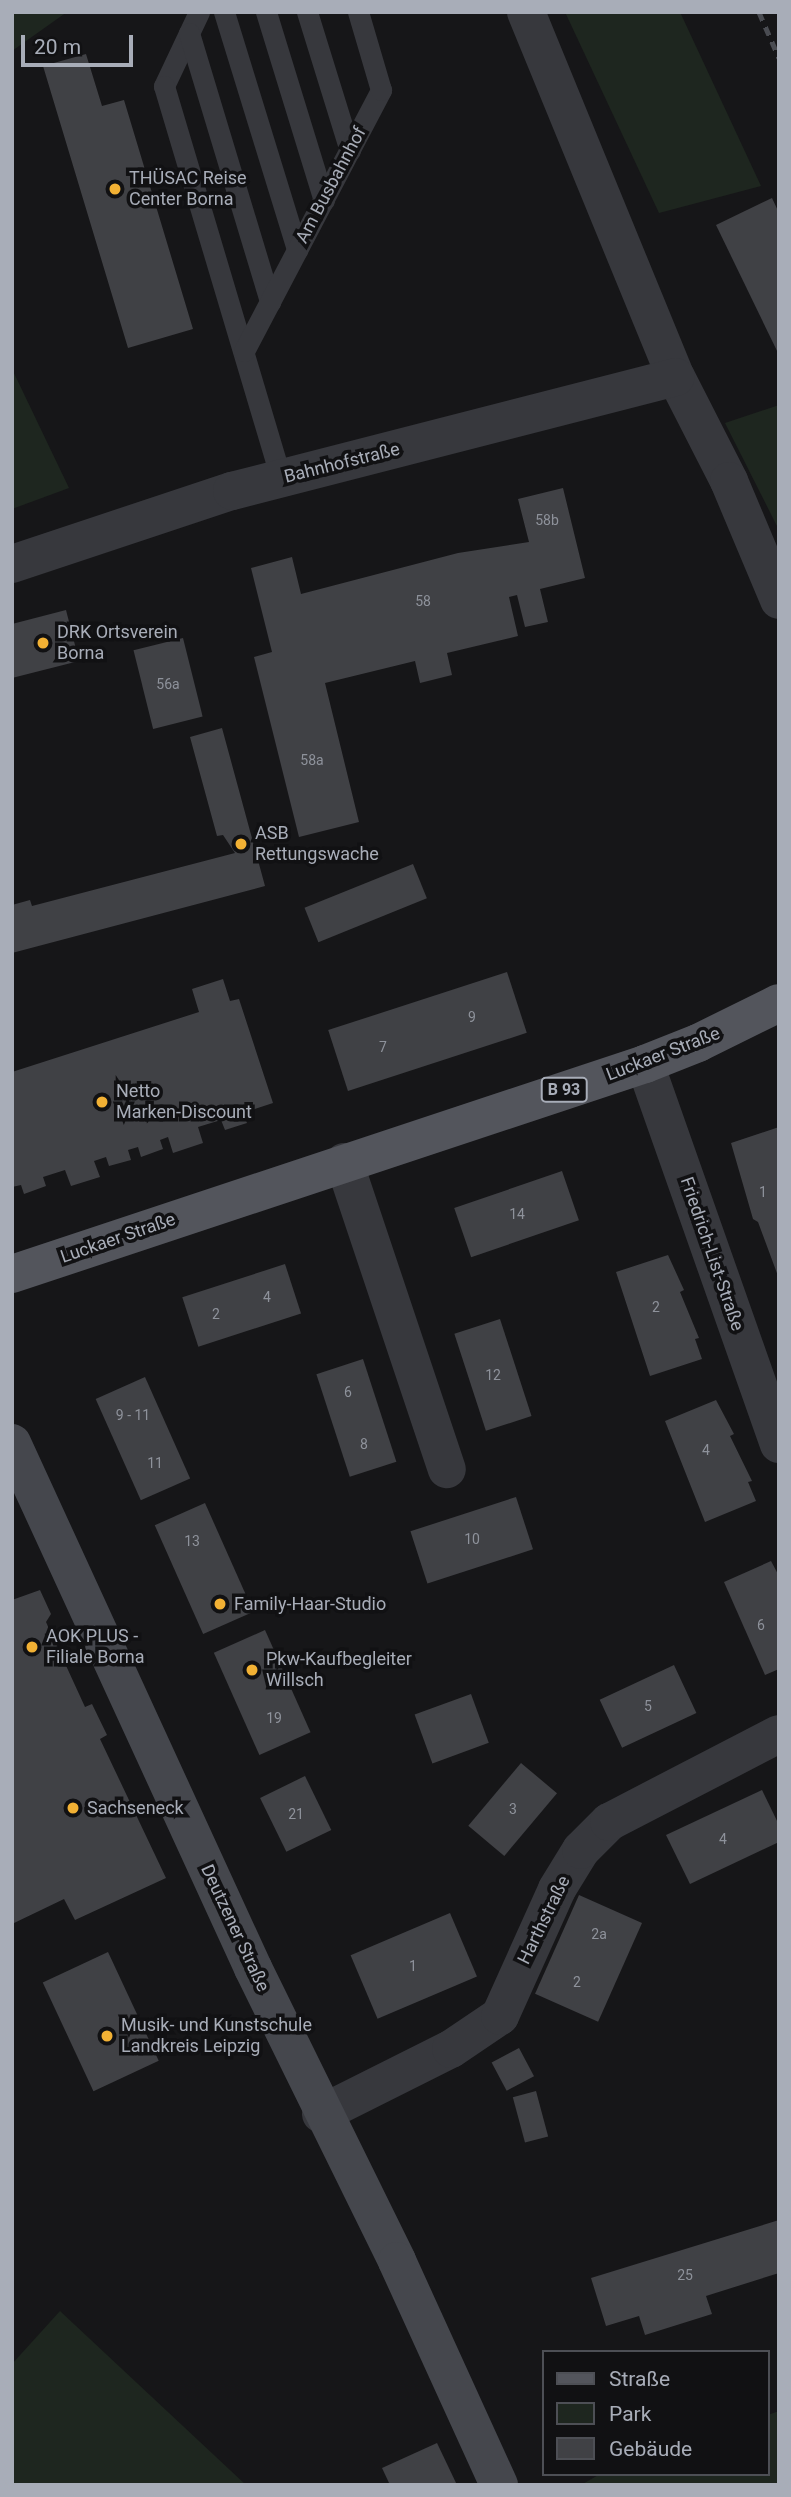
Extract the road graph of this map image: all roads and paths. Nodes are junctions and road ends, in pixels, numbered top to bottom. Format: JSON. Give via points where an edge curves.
{"nodes":[{"id":1,"x":199,"y":12,"type":"edge"},
{"id":2,"x":224,"y":12,"type":"edge"},
{"id":3,"x":266,"y":12,"type":"edge"},
{"id":4,"x":307,"y":12,"type":"edge"},
{"id":5,"x":358,"y":12,"type":"edge"},
{"id":6,"x":526,"y":12,"type":"edge"},
{"id":7,"x":189,"y":33,"type":"junction"},
{"id":8,"x":349,"y":150,"type":"junction"},
{"id":9,"x":324,"y":200,"type":"junction"},
{"id":10,"x":297,"y":250,"type":"junction"},
{"id":11,"x":270,"y":302,"type":"junction"},
{"id":12,"x":244,"y":351,"type":"junction"},
{"id":13,"x":676,"y":377,"type":"junction"},
{"id":14,"x":281,"y":478,"type":"junction"},
{"id":15,"x":12,"y":564,"type":"edge"},
{"id":16,"x":779,"y":600,"type":"edge"},
{"id":17,"x":779,"y":1003,"type":"edge"},
{"id":18,"x":645,"y":1063,"type":"junction"},
{"id":19,"x":344,"y":1162,"type":"junction"},
{"id":20,"x":12,"y":1274,"type":"edge"},
{"id":21,"x":12,"y":1443,"type":"edge"},
{"id":22,"x":779,"y":1444,"type":"edge"},
{"id":23,"x":446,"y":1469,"type":"dead end"},
{"id":24,"x":779,"y":1734,"type":"edge"},
{"id":25,"x":321,"y":2113,"type":"junction"},
{"id":26,"x":499,"y":2485,"type":"edge"}],
"edges":[{"from":1,"to":7,"type":"lane"},
{"from":2,"to":10,"type":"lane"},
{"from":3,"to":9,"type":"lane"},
{"from":4,"to":8,"type":"lane"},
{"from":5,"to":8,"type":"lane","name":"Am Busbahnhof","via":[[381,90]]},
{"from":6,"to":13,"type":"street"},
{"from":7,"to":11,"type":"lane"},
{"from":7,"to":12,"type":"lane","via":[[164,86]]},
{"from":8,"to":9,"type":"lane","name":"Am Busbahnhof"},
{"from":9,"to":10,"type":"lane","name":"Am Busbahnhof"},
{"from":10,"to":11,"type":"lane","name":"Am Busbahnhof"},
{"from":11,"to":12,"type":"lane","name":"Am Busbahnhof"},
{"from":12,"to":14,"type":"lane"},
{"from":13,"to":14,"type":"street","name":"Bahnhofstraße"},
{"from":13,"to":16,"type":"street","via":[[729,481]]},
{"from":14,"to":15,"type":"street","name":"Bahnhofstraße","via":[[117,526]]},
{"from":17,"to":18,"type":"main road","name":"Luckaer Straße","number":"B 93"},
{"from":18,"to":19,"type":"main road","name":"Luckaer Straße","number":"B 93"},
{"from":18,"to":22,"type":"street","name":"Friedrich-List-Straße"},
{"from":19,"to":20,"type":"main road","name":"Luckaer Straße","number":"B 93"},
{"from":19,"to":23,"type":"street"},
{"from":21,"to":25,"type":"main road","name":"Deutzener Straße"},
{"from":24,"to":25,"type":"street","name":"Harthstraße","via":[[608,1822],[581,1850],[557,1889],[500,2016],[451,2049]]},
{"from":25,"to":26,"type":"main road","name":"Deutzener Straße","via":[[397,2261]]}]}
